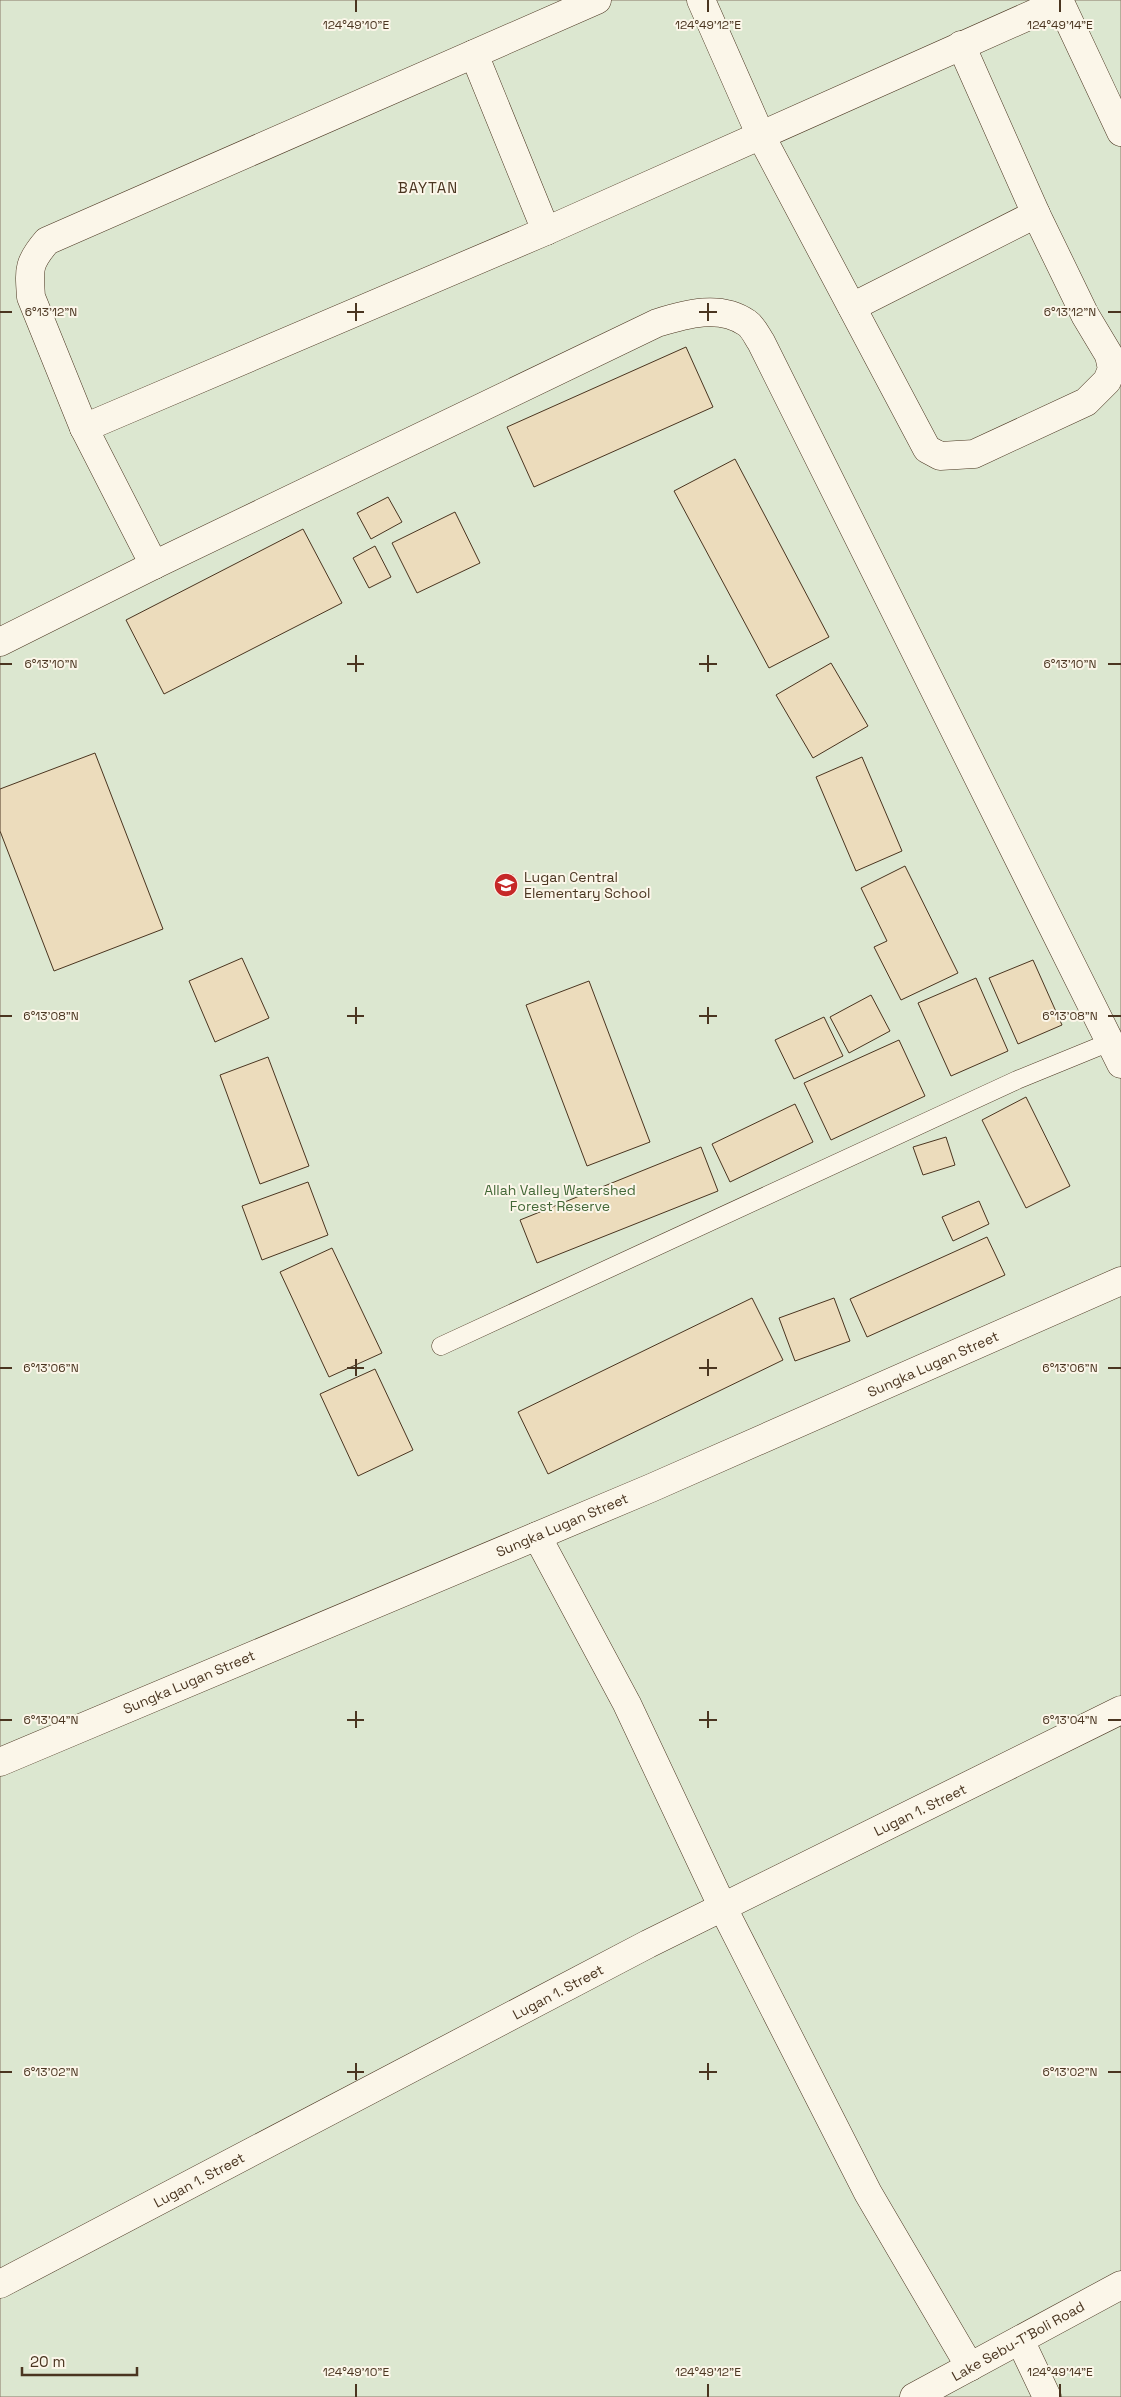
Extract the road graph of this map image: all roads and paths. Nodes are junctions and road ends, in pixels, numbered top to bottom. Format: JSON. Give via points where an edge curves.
{"nodes":[{"id":1,"x":597,"y":0,"type":"edge"},
{"id":2,"x":701,"y":0,"type":"edge"},
{"id":3,"x":1059,"y":1,"type":"edge"},
{"id":4,"x":961,"y":45,"type":"junction"},
{"id":5,"x":474,"y":54,"type":"junction"},
{"id":6,"x":1121,"y":132,"type":"edge"},
{"id":7,"x":760,"y":134,"type":"junction"},
{"id":8,"x":1036,"y":214,"type":"junction"},
{"id":9,"x":546,"y":231,"type":"junction"},
{"id":10,"x":852,"y":307,"type":"junction"},
{"id":11,"x":84,"y":428,"type":"junction"},
{"id":12,"x":154,"y":565,"type":"junction"},
{"id":13,"x":0,"y":642,"type":"edge"},
{"id":14,"x":1117,"y":1048,"type":"edge"},
{"id":15,"x":1121,"y":1281,"type":"edge"},
{"id":16,"x":441,"y":1346,"type":"dead end"},
{"id":17,"x":537,"y":1536,"type":"junction"},
{"id":18,"x":1121,"y":1710,"type":"edge"},
{"id":19,"x":0,"y":1762,"type":"edge"},
{"id":20,"x":723,"y":1908,"type":"junction"},
{"id":21,"x":0,"y":2284,"type":"edge"},
{"id":22,"x":1121,"y":2285,"type":"edge"},
{"id":23,"x":1020,"y":2340,"type":"junction"},
{"id":24,"x":970,"y":2367,"type":"junction"},
{"id":25,"x":914,"y":2397,"type":"edge"},
{"id":26,"x":1047,"y":2397,"type":"edge"}],
"edges":[{"from":1,"to":5,"type":"street"},
{"from":2,"to":7,"type":"street"},
{"from":3,"to":4,"type":"street"},
{"from":3,"to":6,"type":"street"},
{"from":4,"to":7,"type":"street"},
{"from":4,"to":8,"type":"street"},
{"from":5,"to":9,"type":"street"},
{"from":5,"to":11,"type":"street","via":[[46,242],[33,258],[29,276],[31,297]]},
{"from":7,"to":9,"type":"street"},
{"from":7,"to":10,"type":"street"},
{"from":8,"to":10,"type":"street"},
{"from":8,"to":10,"type":"street","via":[[1108,355],[1112,369],[1107,382],[1086,402],[974,454],[940,456],[926,449]]},
{"from":9,"to":11,"type":"street"},
{"from":11,"to":12,"type":"street"},
{"from":12,"to":13,"type":"street"},
{"from":12,"to":14,"type":"street","via":[[657,322],[694,312],[724,314],[748,323],[761,342]]},
{"from":14,"to":16,"type":"lane","via":[[1017,1080]]},
{"from":15,"to":17,"type":"street","name":"Sungka Lugan Street"},
{"from":17,"to":19,"type":"street","name":"Sungka Lugan Street"},
{"from":17,"to":20,"type":"street","via":[[627,1704]]},
{"from":18,"to":20,"type":"street","name":"Lugan 1. Street"},
{"from":20,"to":21,"type":"street","name":"Lugan 1. Street","via":[[648,1944]]},
{"from":20,"to":24,"type":"street","via":[[868,2193]]},
{"from":22,"to":23,"type":"street","name":"Lake Sebu-T'Boli Road"},
{"from":23,"to":24,"type":"street","name":"Lake Sebu-T'Boli Road"},
{"from":23,"to":26,"type":"street"},
{"from":24,"to":25,"type":"street","name":"Lake Sebu-T'Boli Road"}]}
